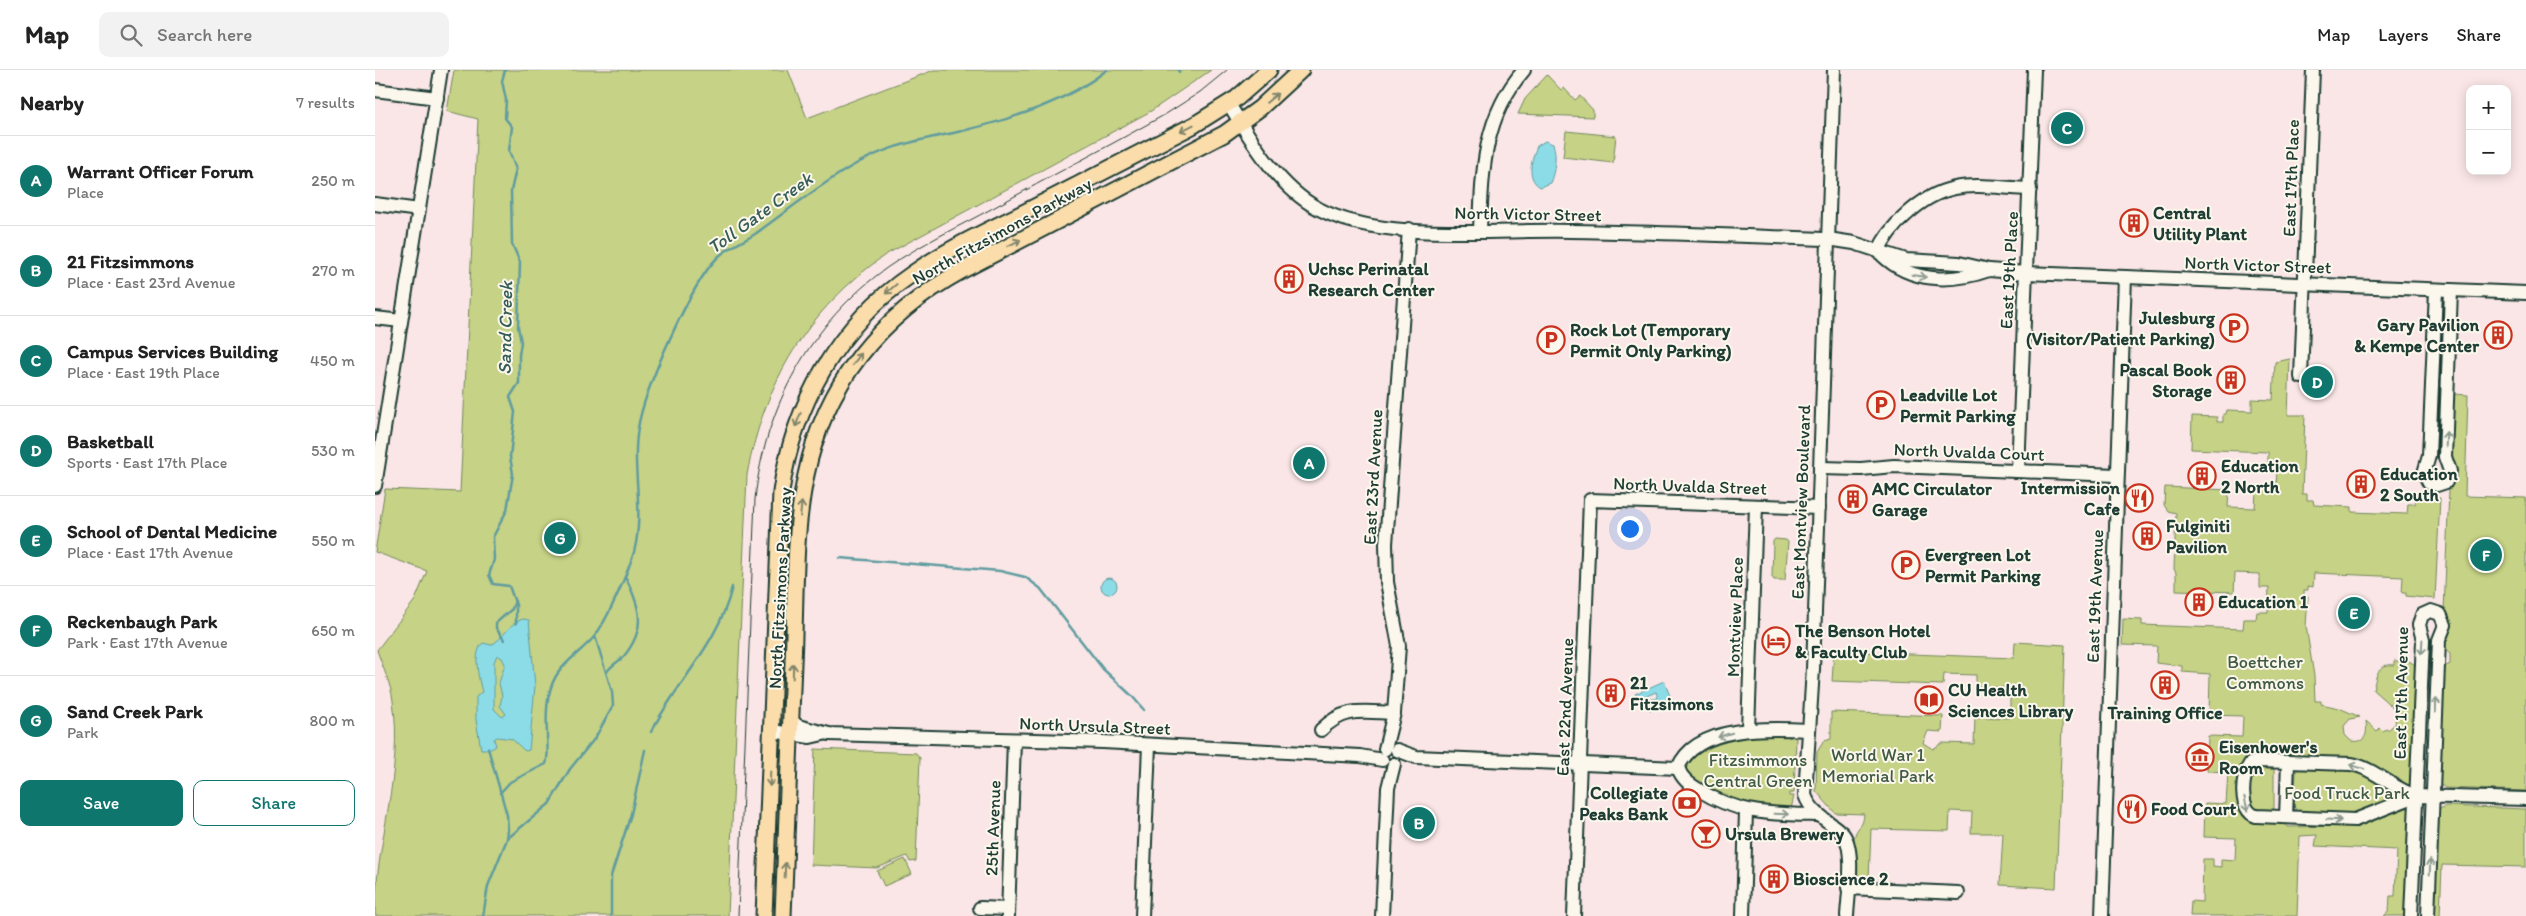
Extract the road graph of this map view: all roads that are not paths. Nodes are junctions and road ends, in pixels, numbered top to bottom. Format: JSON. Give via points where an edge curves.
{"nodes":[{"id":1,"x":441,"y":70,"type":"edge"},
{"id":2,"x":1269,"y":70,"type":"edge"},
{"id":3,"x":1301,"y":70,"type":"edge"},
{"id":4,"x":1524,"y":70,"type":"edge"},
{"id":5,"x":1834,"y":70,"type":"edge"},
{"id":6,"x":2035,"y":70,"type":"edge"},
{"id":7,"x":2313,"y":70,"type":"edge"},
{"id":8,"x":375,"y":90,"type":"edge"},
{"id":9,"x":437,"y":98,"type":"junction"},
{"id":10,"x":1229,"y":104,"type":"junction"},
{"id":11,"x":1241,"y":123,"type":"junction"},
{"id":12,"x":2030,"y":189,"type":"junction"},
{"id":13,"x":375,"y":204,"type":"edge"},
{"id":14,"x":419,"y":210,"type":"junction"},
{"id":15,"x":1409,"y":229,"type":"junction"},
{"id":16,"x":1480,"y":231,"type":"junction"},
{"id":17,"x":1828,"y":239,"type":"junction"},
{"id":18,"x":1878,"y":252,"type":"junction"},
{"id":19,"x":2026,"y":273,"type":"junction"},
{"id":20,"x":2125,"y":277,"type":"junction"},
{"id":21,"x":2305,"y":284,"type":"junction"},
{"id":22,"x":2436,"y":290,"type":"junction"},
{"id":23,"x":2451,"y":290,"type":"junction"},
{"id":24,"x":2526,"y":293,"type":"edge"},
{"id":25,"x":375,"y":318,"type":"edge"},
{"id":26,"x":401,"y":321,"type":"junction"},
{"id":27,"x":2301,"y":377,"type":"dead end"},
{"id":28,"x":379,"y":434,"type":"edge"},
{"id":29,"x":1820,"y":468,"type":"junction"},
{"id":30,"x":2018,"y":471,"type":"junction"},
{"id":31,"x":2116,"y":475,"type":"junction"},
{"id":32,"x":375,"y":486,"type":"edge"},
{"id":33,"x":1590,"y":500,"type":"joint"},
{"id":34,"x":1757,"y":506,"type":"junction"},
{"id":35,"x":1819,"y":508,"type":"junction"},
{"id":36,"x":1394,"y":713,"type":"junction"},
{"id":37,"x":791,"y":720,"type":"junction"},
{"id":38,"x":1321,"y":730,"type":"dead end"},
{"id":39,"x":1748,"y":730,"type":"junction"},
{"id":40,"x":1808,"y":730,"type":"junction"},
{"id":41,"x":772,"y":731,"type":"junction"},
{"id":42,"x":827,"y":733,"type":"junction"},
{"id":43,"x":791,"y":736,"type":"junction"},
{"id":44,"x":1014,"y":741,"type":"junction"},
{"id":45,"x":1149,"y":745,"type":"junction"},
{"id":46,"x":1390,"y":756,"type":"junction"},
{"id":47,"x":2288,"y":762,"type":"junction"},
{"id":48,"x":1580,"y":763,"type":"junction"},
{"id":49,"x":1679,"y":768,"type":"junction"},
{"id":50,"x":2416,"y":796,"type":"junction"},
{"id":51,"x":2433,"y":796,"type":"junction"},
{"id":52,"x":2526,"y":799,"type":"edge"},
{"id":53,"x":1746,"y":811,"type":"junction"},
{"id":54,"x":1818,"y":815,"type":"junction"},
{"id":55,"x":2286,"y":817,"type":"junction"},
{"id":56,"x":1848,"y":888,"type":"junction"},
{"id":57,"x":1958,"y":893,"type":"dead end"},
{"id":58,"x":980,"y":908,"type":"dead end"},
{"id":59,"x":1008,"y":912,"type":"edge"},
{"id":60,"x":765,"y":916,"type":"edge"},
{"id":61,"x":783,"y":916,"type":"edge"},
{"id":62,"x":1142,"y":916,"type":"edge"},
{"id":63,"x":1383,"y":916,"type":"edge"},
{"id":64,"x":1574,"y":916,"type":"edge"},
{"id":65,"x":1743,"y":916,"type":"edge"},
{"id":66,"x":1847,"y":916,"type":"edge"},
{"id":67,"x":2102,"y":916,"type":"edge"},
{"id":68,"x":2411,"y":916,"type":"edge"},
{"id":69,"x":2428,"y":916,"type":"edge"}],
"edges":[{"from":1,"to":9,"type":"street"},
{"from":2,"to":10,"type":"main road","name":"North Fitzsimons Parkway"},
{"from":11,"to":3,"type":"main road","name":"North Fitzsimons Parkway","one_way":true},
{"from":4,"to":16,"type":"street","via":[[1505,95],[1489,133],[1483,163]]},
{"from":5,"to":17,"type":"street","name":"East Montview Boulevard"},
{"from":6,"to":12,"type":"street","name":"East 19th Place"},
{"from":7,"to":21,"type":"street","name":"East 17th Place"},
{"from":8,"to":9,"type":"street"},
{"from":9,"to":14,"type":"street"},
{"from":10,"to":11,"type":"street","name":"North Victor Street"},
{"from":10,"to":41,"type":"main road","name":"North Fitzsimons Parkway","one_way":true,"via":[[936,258],[895,286],[845,337],[820,375],[802,411],[783,474]]},
{"from":11,"to":15,"type":"street","name":"North Victor Street","via":[[1275,170],[1310,204],[1350,222]]},
{"from":37,"to":11,"type":"main road","name":"North Fitzsimons Parkway","one_way":true,"via":[[798,548],[805,476],[823,420],[863,351],[893,319],[934,286]]},
{"from":12,"to":18,"type":"street","via":[[1965,186],[1935,192],[1891,228]]},
{"from":12,"to":19,"type":"street","name":"East 19th Place"},
{"from":13,"to":14,"type":"street"},
{"from":14,"to":26,"type":"street"},
{"from":15,"to":16,"type":"street","name":"North Victor Street"},
{"from":15,"to":36,"type":"street","name":"East 23rd Avenue","via":[[1386,544],[1388,588],[1399,646]]},
{"from":16,"to":17,"type":"street","name":"North Victor Street","via":[[1568,230]]},
{"from":17,"to":18,"type":"street","name":"North Victor Street","via":[[1854,243]]},
{"from":17,"to":29,"type":"street","name":"East Montview Boulevard"},
{"from":18,"to":19,"type":"street","name":"North Victor Street","via":[[1907,260],[1959,262],[1989,270]]},
{"from":19,"to":20,"type":"street","name":"North Victor Street"},
{"from":19,"to":30,"type":"street","name":"East 19th Place"},
{"from":20,"to":21,"type":"street","name":"North Victor Street"},
{"from":20,"to":31,"type":"street","name":"East 19th Avenue"},
{"from":21,"to":22,"type":"street","name":"North Victor Street"},
{"from":21,"to":27,"type":"street","name":"East 17th Place"},
{"from":22,"to":23,"type":"street","name":"North Victor Street"},
{"from":22,"to":23,"type":"street","one_way":true,"via":[[2429,456],[2424,473],[2427,480],[2437,485],[2446,482],[2451,472],[2445,457]]},
{"from":23,"to":24,"type":"street","name":"North Victor Street"},
{"from":25,"to":26,"type":"street"},
{"from":26,"to":28,"type":"street"},
{"from":28,"to":32,"type":"street"},
{"from":29,"to":30,"type":"street","name":"North Uvalda Court","via":[[1894,466]]},
{"from":29,"to":35,"type":"street","name":"East Montview Boulevard"},
{"from":30,"to":31,"type":"street","name":"North Uvalda Court"},
{"from":31,"to":67,"type":"street","name":"East 19th Avenue"},
{"from":33,"to":34,"type":"street","name":"North Uvalda Street"},
{"from":33,"to":48,"type":"street","name":"East 22nd Avenue"},
{"from":34,"to":35,"type":"street","name":"North Uvalda Street"},
{"from":34,"to":39,"type":"street","name":"Montview Place"},
{"from":35,"to":40,"type":"street","name":"East Montview Boulevard"},
{"from":36,"to":38,"type":"street","via":[[1348,712]]},
{"from":36,"to":46,"type":"street","name":"East 23rd Avenue"},
{"from":37,"to":42,"type":"street","name":"North Ursula Street","via":[[797,726]]},
{"from":37,"to":43,"type":"main road","name":"North Fitzsimons Parkway"},
{"from":39,"to":40,"type":"street"},
{"from":39,"to":49,"type":"street","one_way":true,"via":[[1705,742],[1683,758]]},
{"from":40,"to":54,"type":"street","name":"East Montview Boulevard","via":[[1805,795]]},
{"from":41,"to":43,"type":"street","name":"North Ursula Street"},
{"from":41,"to":60,"type":"main road","name":"North Fitzsimons Parkway","one_way":true},
{"from":42,"to":43,"type":"street","name":"North Ursula Street","via":[[810,737]]},
{"from":42,"to":44,"type":"street","name":"North Ursula Street"},
{"from":61,"to":43,"type":"main road","name":"North Fitzsimons Parkway","one_way":true},
{"from":44,"to":45,"type":"street","name":"North Ursula Street"},
{"from":44,"to":59,"type":"street","name":"25th Avenue"},
{"from":45,"to":46,"type":"street","name":"North Ursula Street"},
{"from":45,"to":62,"type":"street"},
{"from":46,"to":48,"type":"street","name":"North Ursula Street"},
{"from":46,"to":63,"type":"street","name":"East 23rd Avenue"},
{"from":50,"to":47,"type":"street","one_way":true,"via":[[2402,792],[2358,766]]},
{"from":47,"to":55,"type":"street"},
{"from":47,"to":55,"type":"street","one_way":true,"via":[[2259,761],[2250,764],[2245,775],[2244,801],[2246,810],[2253,815]]},
{"from":48,"to":49,"type":"street","name":"North Ursula Street"},
{"from":48,"to":64,"type":"street","name":"East 22nd Avenue"},
{"from":49,"to":53,"type":"street","via":[[1683,777],[1711,798]]},
{"from":50,"to":51,"type":"street"},
{"from":51,"to":50,"type":"street","name":"East 17th Avenue","one_way":true,"via":[[2439,640],[2445,625],[2442,616],[2434,611],[2424,614],[2419,622],[2423,640]]},
{"from":55,"to":50,"type":"street","one_way":true,"via":[[2355,820]]},
{"from":50,"to":68,"type":"street","name":"East 17th Avenue"},
{"from":51,"to":52,"type":"street"},
{"from":69,"to":51,"type":"street","name":"East 17th Avenue","one_way":true},
{"from":53,"to":54,"type":"street","one_way":true},
{"from":53,"to":65,"type":"street"},
{"from":54,"to":56,"type":"street","name":"East Montview Boulevard","via":[[1847,842]]},
{"from":56,"to":57,"type":"street"},
{"from":56,"to":66,"type":"street","name":"East Montview Boulevard"},
{"from":58,"to":59,"type":"street"}]}
